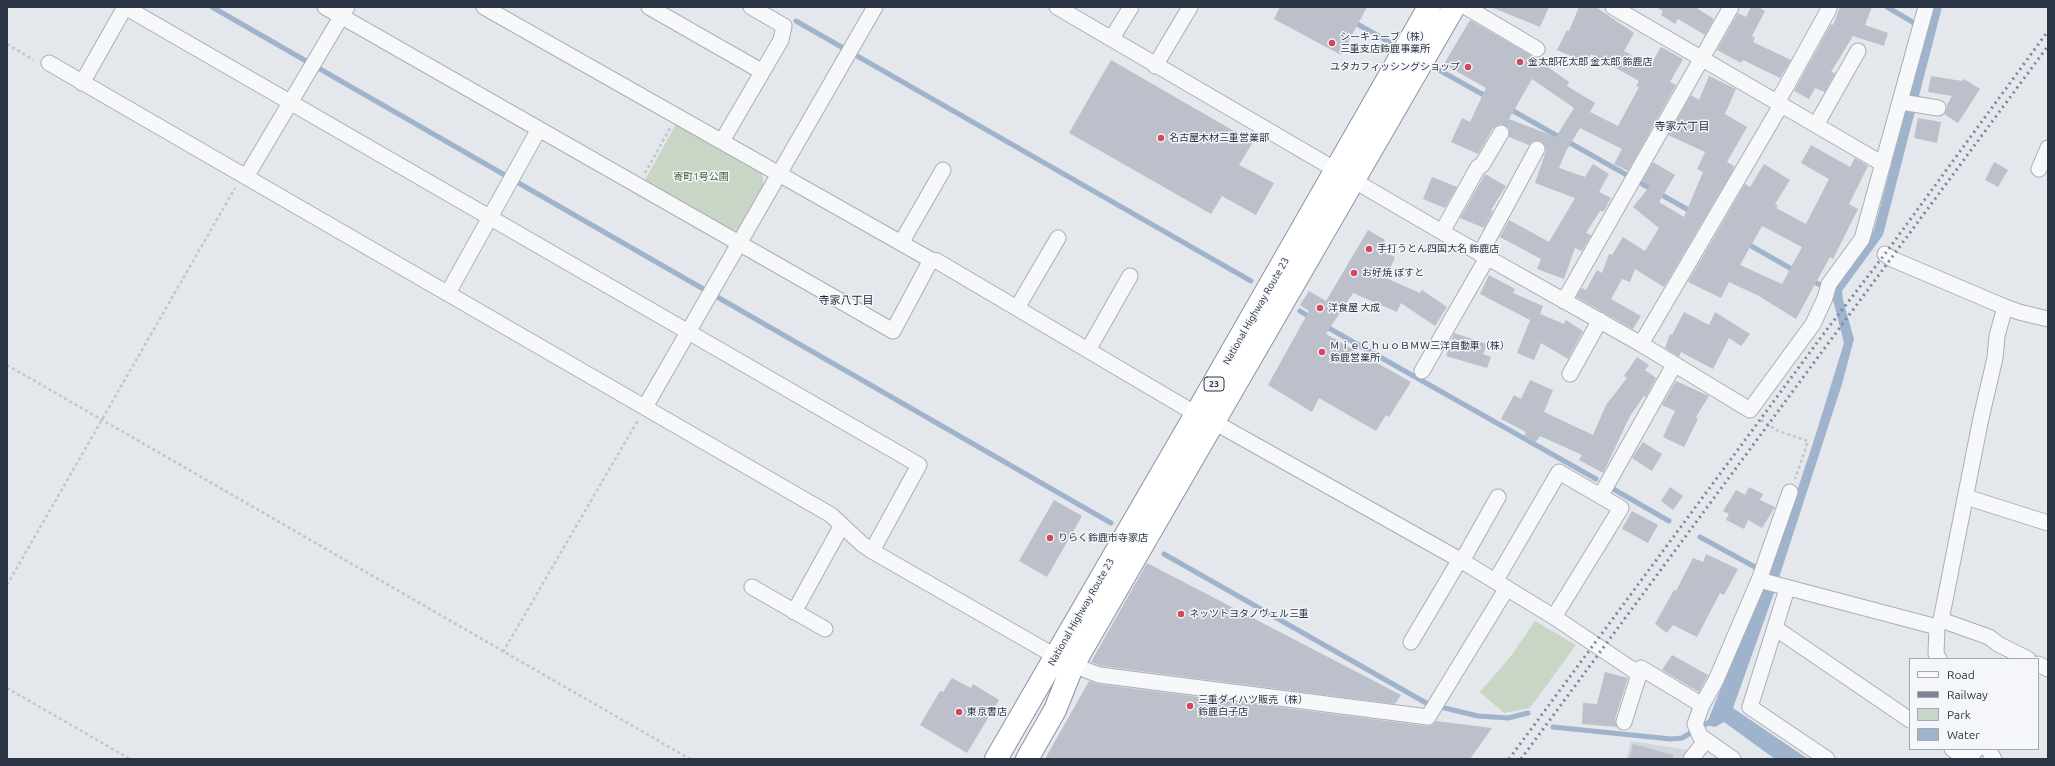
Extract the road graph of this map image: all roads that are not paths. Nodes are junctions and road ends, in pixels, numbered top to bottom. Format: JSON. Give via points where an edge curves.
{"nodes":[{"id":1,"x":325,"y":7,"type":"edge"},
{"id":2,"x":484,"y":7,"type":"edge"},
{"id":3,"x":648,"y":7,"type":"edge"},
{"id":4,"x":750,"y":7,"type":"edge"},
{"id":5,"x":875,"y":7,"type":"edge"},
{"id":6,"x":1057,"y":7,"type":"edge"},
{"id":7,"x":1131,"y":7,"type":"edge"},
{"id":8,"x":1190,"y":7,"type":"edge"},
{"id":9,"x":1429,"y":7,"type":"edge"},
{"id":10,"x":1454,"y":7,"type":"edge"},
{"id":11,"x":1466,"y":7,"type":"edge"},
{"id":12,"x":1732,"y":7,"type":"edge"},
{"id":13,"x":1926,"y":7,"type":"edge"},
{"id":14,"x":1623,"y":9,"type":"edge"},
{"id":15,"x":1829,"y":9,"type":"dead end"},
{"id":16,"x":345,"y":12,"type":"edge"},
{"id":17,"x":1076,"y":12,"type":"edge"},
{"id":18,"x":1112,"y":38,"type":"junction"},
{"id":19,"x":1537,"y":49,"type":"dead end"},
{"id":20,"x":1858,"y":51,"type":"dead end"},
{"id":21,"x":1702,"y":60,"type":"junction"},
{"id":22,"x":49,"y":63,"type":"road end"},
{"id":23,"x":1156,"y":66,"type":"junction"},
{"id":24,"x":761,"y":71,"type":"junction"},
{"id":25,"x":82,"y":83,"type":"junction"},
{"id":26,"x":291,"y":103,"type":"junction"},
{"id":27,"x":1908,"y":103,"type":"junction"},
{"id":28,"x":1779,"y":104,"type":"junction"},
{"id":29,"x":1938,"y":108,"type":"dead end"},
{"id":30,"x":1816,"y":125,"type":"junction"},
{"id":31,"x":539,"y":129,"type":"junction"},
{"id":32,"x":1501,"y":133,"type":"dead end"},
{"id":33,"x":722,"y":141,"type":"junction"},
{"id":34,"x":2048,"y":148,"type":"edge"},
{"id":35,"x":1537,"y":149,"type":"dead end"},
{"id":36,"x":1883,"y":164,"type":"junction"},
{"id":37,"x":2039,"y":169,"type":"dead end"},
{"id":38,"x":943,"y":170,"type":"dead end"},
{"id":39,"x":779,"y":174,"type":"junction"},
{"id":40,"x":1345,"y":175,"type":"junction"},
{"id":41,"x":245,"y":176,"type":"junction"},
{"id":42,"x":490,"y":219,"type":"junction"},
{"id":43,"x":1442,"y":232,"type":"junction"},
{"id":44,"x":1058,"y":238,"type":"dead end"},
{"id":45,"x":901,"y":243,"type":"junction"},
{"id":46,"x":739,"y":244,"type":"junction"},
{"id":47,"x":1885,"y":254,"type":"dead end"},
{"id":48,"x":1484,"y":256,"type":"junction"},
{"id":49,"x":931,"y":260,"type":"junction"},
{"id":50,"x":1130,"y":276,"type":"dead end"},
{"id":51,"x":448,"y":292,"type":"junction"},
{"id":52,"x":1564,"y":301,"type":"junction"},
{"id":53,"x":2005,"y":307,"type":"junction"},
{"id":54,"x":1017,"y":308,"type":"junction"},
{"id":55,"x":2048,"y":319,"type":"edge"},
{"id":56,"x":1600,"y":320,"type":"junction"},
{"id":57,"x":688,"y":332,"type":"junction"},
{"id":58,"x":1641,"y":344,"type":"junction"},
{"id":59,"x":1088,"y":350,"type":"junction"},
{"id":60,"x":1674,"y":365,"type":"junction"},
{"id":61,"x":1422,"y":371,"type":"dead end"},
{"id":62,"x":1570,"y":374,"type":"dead end"},
{"id":63,"x":645,"y":408,"type":"junction"},
{"id":64,"x":1205,"y":418,"type":"junction"},
{"id":65,"x":1790,"y":492,"type":"road end"},
{"id":66,"x":1601,"y":495,"type":"junction"},
{"id":67,"x":1498,"y":497,"type":"dead end"},
{"id":68,"x":1966,"y":497,"type":"junction"},
{"id":69,"x":2048,"y":523,"type":"edge"},
{"id":70,"x":842,"y":525,"type":"junction"},
{"id":71,"x":872,"y":551,"type":"junction"},
{"id":72,"x":1460,"y":561,"type":"junction"},
{"id":73,"x":1760,"y":580,"type":"junction"},
{"id":74,"x":1501,"y":584,"type":"junction"},
{"id":75,"x":752,"y":586,"type":"dead end"},
{"id":76,"x":1784,"y":588,"type":"junction"},
{"id":77,"x":794,"y":612,"type":"junction"},
{"id":78,"x":1554,"y":617,"type":"junction"},
{"id":79,"x":1939,"y":624,"type":"junction"},
{"id":80,"x":1775,"y":628,"type":"junction"},
{"id":81,"x":826,"y":629,"type":"dead end"},
{"id":82,"x":1411,"y":642,"type":"dead end"},
{"id":83,"x":1938,"y":658,"type":"edge"},
{"id":84,"x":2026,"y":658,"type":"edge"},
{"id":85,"x":1064,"y":660,"type":"junction"},
{"id":86,"x":2039,"y":664,"type":"edge"},
{"id":87,"x":2048,"y":669,"type":"edge"},
{"id":88,"x":1639,"y":674,"type":"junction"},
{"id":89,"x":1702,"y":705,"type":"junction"},
{"id":90,"x":1909,"y":719,"type":"edge"},
{"id":91,"x":1624,"y":722,"type":"dead end"},
{"id":92,"x":1700,"y":733,"type":"junction"},
{"id":93,"x":1954,"y":750,"type":"edge"},
{"id":94,"x":1976,"y":750,"type":"edge"},
{"id":95,"x":1989,"y":750,"type":"edge"},
{"id":96,"x":996,"y":759,"type":"edge"},
{"id":97,"x":1027,"y":759,"type":"edge"},
{"id":98,"x":1690,"y":759,"type":"edge"},
{"id":99,"x":1734,"y":759,"type":"edge"},
{"id":100,"x":1827,"y":759,"type":"edge"},
{"id":101,"x":1967,"y":759,"type":"edge"},
{"id":102,"x":1994,"y":759,"type":"edge"}],
"edges":[{"from":1,"to":16,"type":"street"},
{"from":2,"to":33,"type":"street"},
{"from":3,"to":24,"type":"street"},
{"from":4,"to":24,"type":"street","via":[[784,26],[780,40]]},
{"from":5,"to":39,"type":"street"},
{"from":6,"to":17,"type":"street"},
{"from":7,"to":18,"type":"street"},
{"from":8,"to":23,"type":"street"},
{"from":9,"to":40,"type":"highway","name":"National Highway Route 23","number":"23"},
{"from":10,"to":40,"type":"highway","name":"National Highway Route 23","number":"23"},
{"from":11,"to":19,"type":"street"},
{"from":12,"to":21,"type":"street"},
{"from":13,"to":27,"type":"street"},
{"from":14,"to":21,"type":"street"},
{"from":15,"to":28,"type":"street"},
{"from":16,"to":26,"type":"street"},
{"from":16,"to":31,"type":"street"},
{"from":17,"to":18,"type":"street"},
{"from":18,"to":23,"type":"street"},
{"from":20,"to":30,"type":"street"},
{"from":21,"to":28,"type":"street"},
{"from":21,"to":52,"type":"street"},
{"from":22,"to":25,"type":"street"},
{"from":23,"to":40,"type":"street"},
{"from":24,"to":33,"type":"street"},
{"from":25,"to":26,"type":"street","via":[[125,7]]},
{"from":25,"to":41,"type":"street"},
{"from":26,"to":41,"type":"street"},
{"from":26,"to":42,"type":"street"},
{"from":27,"to":29,"type":"street"},
{"from":27,"to":36,"type":"street"},
{"from":28,"to":30,"type":"street"},
{"from":28,"to":58,"type":"street"},
{"from":30,"to":36,"type":"street"},
{"from":31,"to":42,"type":"street"},
{"from":31,"to":46,"type":"street"},
{"from":32,"to":43,"type":"street","via":[[1482,165],[1478,167]]},
{"from":33,"to":39,"type":"street"},
{"from":34,"to":37,"type":"street"},
{"from":35,"to":48,"type":"street"},
{"from":36,"to":60,"type":"street","via":[[1862,238],[1829,284],[1813,324],[1750,410]]},
{"from":38,"to":45,"type":"street"},
{"from":39,"to":45,"type":"street"},
{"from":39,"to":46,"type":"street"},
{"from":40,"to":43,"type":"street"},
{"from":40,"to":64,"type":"highway","name":"National Highway Route 23","number":"23"},
{"from":41,"to":51,"type":"street"},
{"from":42,"to":51,"type":"street"},
{"from":42,"to":57,"type":"street"},
{"from":43,"to":48,"type":"street"},
{"from":44,"to":54,"type":"street"},
{"from":45,"to":49,"type":"street"},
{"from":46,"to":49,"type":"street","via":[[893,331]]},
{"from":46,"to":57,"type":"street"},
{"from":47,"to":53,"type":"street"},
{"from":48,"to":52,"type":"street"},
{"from":48,"to":61,"type":"street"},
{"from":49,"to":54,"type":"street","via":[[937,261]]},
{"from":50,"to":59,"type":"street"},
{"from":51,"to":63,"type":"street"},
{"from":52,"to":56,"type":"street"},
{"from":53,"to":55,"type":"street"},
{"from":53,"to":68,"type":"street","via":[[1997,336],[1995,358]]},
{"from":54,"to":59,"type":"street"},
{"from":56,"to":58,"type":"street"},
{"from":56,"to":62,"type":"street"},
{"from":57,"to":63,"type":"street"},
{"from":57,"to":71,"type":"street","via":[[919,465]]},
{"from":58,"to":60,"type":"street"},
{"from":59,"to":64,"type":"street"},
{"from":60,"to":66,"type":"street"},
{"from":63,"to":70,"type":"street","via":[[831,515]]},
{"from":64,"to":72,"type":"street"},
{"from":64,"to":85,"type":"highway","name":"National Highway Route 23","number":"23"},
{"from":65,"to":73,"type":"street"},
{"from":66,"to":74,"type":"street","via":[[1559,472]]},
{"from":66,"to":78,"type":"street","via":[[1621,508]]},
{"from":67,"to":72,"type":"street"},
{"from":68,"to":69,"type":"street"},
{"from":68,"to":79,"type":"street"},
{"from":70,"to":71,"type":"street"},
{"from":70,"to":77,"type":"street"},
{"from":71,"to":85,"type":"street"},
{"from":72,"to":74,"type":"street"},
{"from":72,"to":82,"type":"street"},
{"from":73,"to":76,"type":"street"},
{"from":73,"to":89,"type":"street","via":[[1716,680]]},
{"from":74,"to":78,"type":"street"},
{"from":74,"to":85,"type":"street","via":[[1428,717],[1099,675]]},
{"from":75,"to":77,"type":"street"},
{"from":76,"to":79,"type":"street"},
{"from":76,"to":80,"type":"street"},
{"from":77,"to":81,"type":"street"},
{"from":78,"to":88,"type":"street"},
{"from":79,"to":83,"type":"street","via":[[1936,654]]},
{"from":79,"to":84,"type":"street","via":[[1988,637]]},
{"from":80,"to":90,"type":"street"},
{"from":80,"to":100,"type":"street","via":[[1750,707]]},
{"from":85,"to":96,"type":"highway","name":"National Highway Route 23","number":"23"},
{"from":85,"to":97,"type":"highway","name":"National Highway Route 23","number":"23","via":[[1054,710]]},
{"from":86,"to":87,"type":"street"},
{"from":88,"to":89,"type":"street","via":[[1641,668]]},
{"from":88,"to":91,"type":"street"},
{"from":89,"to":92,"type":"street"},
{"from":92,"to":98,"type":"street"},
{"from":92,"to":99,"type":"street"},
{"from":93,"to":101,"type":"street"},
{"from":94,"to":101,"type":"street"},
{"from":95,"to":102,"type":"street"}]}
